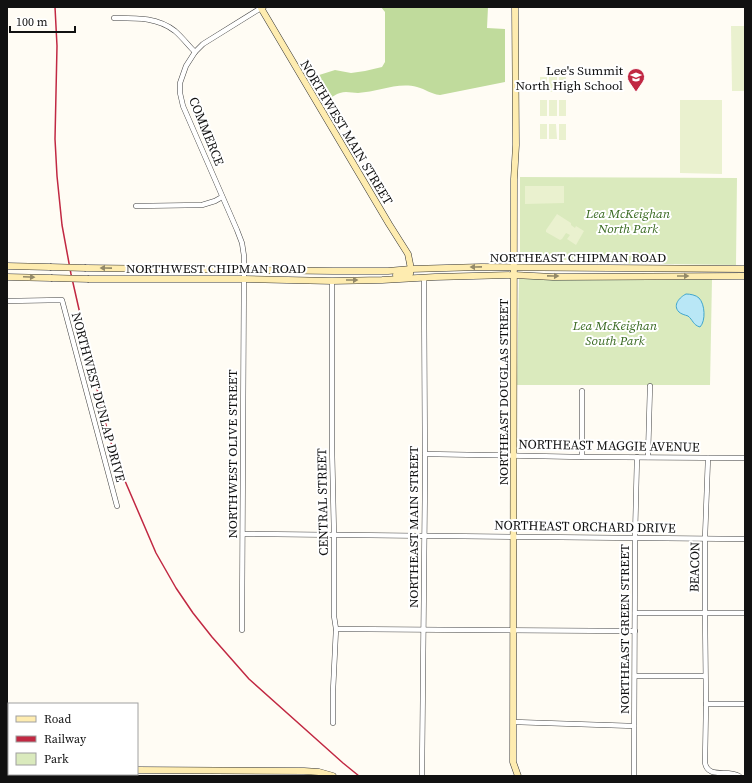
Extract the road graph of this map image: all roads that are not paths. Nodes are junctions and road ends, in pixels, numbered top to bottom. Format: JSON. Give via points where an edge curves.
{"nodes":[{"id":1,"x":261,"y":7,"type":"edge"},
{"id":2,"x":515,"y":7,"type":"edge"},
{"id":3,"x":114,"y":18,"type":"dead end"},
{"id":4,"x":194,"y":52,"type":"junction"},
{"id":5,"x":222,"y":197,"type":"junction"},
{"id":6,"x":136,"y":206,"type":"dead end"},
{"id":7,"x":7,"y":266,"type":"edge"},
{"id":8,"x":515,"y":267,"type":"junction"},
{"id":9,"x":411,"y":269,"type":"junction"},
{"id":10,"x":745,"y":269,"type":"edge"},
{"id":11,"x":244,"y":270,"type":"junction"},
{"id":12,"x":514,"y":275,"type":"junction"},
{"id":13,"x":745,"y":276,"type":"edge"},
{"id":14,"x":7,"y":277,"type":"edge"},
{"id":15,"x":424,"y":278,"type":"junction"},
{"id":16,"x":244,"y":279,"type":"junction"},
{"id":17,"x":332,"y":280,"type":"junction"},
{"id":18,"x":382,"y":280,"type":"junction"},
{"id":19,"x":7,"y":301,"type":"edge"},
{"id":20,"x":650,"y":386,"type":"dead end"},
{"id":21,"x":582,"y":391,"type":"dead end"},
{"id":22,"x":425,"y":454,"type":"junction"},
{"id":23,"x":514,"y":455,"type":"junction"},
{"id":24,"x":582,"y":457,"type":"junction"},
{"id":25,"x":637,"y":457,"type":"junction"},
{"id":26,"x":648,"y":457,"type":"junction"},
{"id":27,"x":708,"y":458,"type":"junction"},
{"id":28,"x":745,"y":458,"type":"edge"},
{"id":29,"x":117,"y":506,"type":"dead end"},
{"id":30,"x":243,"y":534,"type":"junction"},
{"id":31,"x":334,"y":535,"type":"junction"},
{"id":32,"x":424,"y":536,"type":"junction"},
{"id":33,"x":513,"y":536,"type":"junction"},
{"id":34,"x":635,"y":538,"type":"junction"},
{"id":35,"x":705,"y":538,"type":"junction"},
{"id":36,"x":745,"y":539,"type":"edge"},
{"id":37,"x":705,"y":612,"type":"junction"},
{"id":38,"x":636,"y":613,"type":"junction"},
{"id":39,"x":745,"y":613,"type":"edge"},
{"id":40,"x":336,"y":629,"type":"junction"},
{"id":41,"x":242,"y":630,"type":"dead end"},
{"id":42,"x":424,"y":630,"type":"junction"},
{"id":43,"x":514,"y":630,"type":"junction"},
{"id":44,"x":635,"y":631,"type":"junction"},
{"id":45,"x":635,"y":676,"type":"junction"},
{"id":46,"x":705,"y":676,"type":"junction"},
{"id":47,"x":706,"y":704,"type":"junction"},
{"id":48,"x":745,"y":704,"type":"edge"},
{"id":49,"x":514,"y":722,"type":"junction"},
{"id":50,"x":333,"y":723,"type":"dead end"},
{"id":51,"x":634,"y":726,"type":"junction"},
{"id":52,"x":138,"y":770,"type":"edge"},
{"id":53,"x":183,"y":773,"type":"edge"},
{"id":54,"x":333,"y":776,"type":"edge"},
{"id":55,"x":422,"y":776,"type":"edge"},
{"id":56,"x":518,"y":776,"type":"edge"},
{"id":57,"x":632,"y":776,"type":"edge"},
{"id":58,"x":739,"y":776,"type":"edge"}],
"edges":[{"from":1,"to":4,"type":"street","name":"COMMERCE"},
{"from":1,"to":9,"type":"main road","name":"NORTHWEST MAIN STREET","via":[[408,254]]},
{"from":2,"to":8,"type":"main road","name":"NORTHEAST DOUGLAS STREET"},
{"from":3,"to":4,"type":"street","via":[[141,18],[166,25]]},
{"from":4,"to":5,"type":"street","name":"COMMERCE","via":[[180,82],[180,92],[183,106]]},
{"from":5,"to":6,"type":"street","via":[[202,204]]},
{"from":5,"to":11,"type":"street","name":"COMMERCE","via":[[242,243]]},
{"from":11,"to":7,"type":"main road","name":"NORTHWEST CHIPMAN ROAD","one_way":true,"bridge":true},
{"from":8,"to":9,"type":"main road","name":"NORTHEAST CHIPMAN ROAD","one_way":true},
{"from":8,"to":10,"type":"main road","name":"NORTHEAST CHIPMAN ROAD"},
{"from":8,"to":12,"type":"main road","name":"NORTHEAST DOUGLAS STREET"},
{"from":9,"to":11,"type":"main road","name":"NORTHWEST CHIPMAN ROAD"},
{"from":9,"to":18,"type":"main road","via":[[410,274],[390,276]]},
{"from":11,"to":16,"type":"street","name":"NORTHWEST OLIVE STREET"},
{"from":12,"to":13,"type":"main road","name":"NORTHEAST CHIPMAN ROAD","one_way":true},
{"from":12,"to":15,"type":"main road","name":"NORTHEAST CHIPMAN ROAD"},
{"from":12,"to":23,"type":"main road","name":"NORTHEAST DOUGLAS STREET"},
{"from":14,"to":16,"type":"main road","name":"NORTHWEST CHIPMAN ROAD","one_way":true,"bridge":true},
{"from":15,"to":18,"type":"main road","name":"NORTHWEST CHIPMAN ROAD"},
{"from":15,"to":22,"type":"street","name":"NORTHEAST MAIN STREET"},
{"from":16,"to":17,"type":"main road","name":"NORTHWEST CHIPMAN ROAD"},
{"from":16,"to":30,"type":"street","name":"NORTHWEST OLIVE STREET"},
{"from":17,"to":18,"type":"main road","name":"NORTHWEST CHIPMAN ROAD","one_way":true},
{"from":17,"to":31,"type":"street","name":"CENTRAL STREET"},
{"from":19,"to":29,"type":"street","name":"NORTHWEST DUNLAP DRIVE","via":[[62,300]]},
{"from":20,"to":26,"type":"street"},
{"from":21,"to":24,"type":"street"},
{"from":22,"to":23,"type":"street","name":"NORTHEAST MAGGIE AVENUE"},
{"from":22,"to":32,"type":"street","name":"NORTHEAST MAIN STREET"},
{"from":23,"to":24,"type":"street","name":"NORTHEAST MAGGIE AVENUE"},
{"from":23,"to":33,"type":"main road","name":"NORTHEAST DOUGLAS STREET"},
{"from":24,"to":25,"type":"street","name":"NORTHEAST MAGGIE AVENUE"},
{"from":25,"to":26,"type":"street","name":"NORTHEAST MAGGIE AVENUE"},
{"from":25,"to":34,"type":"street","name":"NORTHEAST GREEN STREET"},
{"from":26,"to":27,"type":"street","name":"NORTHEAST MAGGIE AVENUE"},
{"from":27,"to":28,"type":"street","name":"NORTHEAST MAGGIE AVENUE"},
{"from":27,"to":35,"type":"street","name":"BEACON"},
{"from":30,"to":31,"type":"street","name":"NORTHEAST ORCHARD DRIVE"},
{"from":30,"to":41,"type":"street","name":"NORTHWEST OLIVE STREET"},
{"from":31,"to":32,"type":"street","name":"NORTHEAST ORCHARD DRIVE"},
{"from":31,"to":40,"type":"street","name":"CENTRAL STREET"},
{"from":32,"to":33,"type":"street","name":"NORTHEAST ORCHARD DRIVE"},
{"from":32,"to":42,"type":"street","name":"NORTHEAST MAIN STREET"},
{"from":33,"to":34,"type":"street","name":"NORTHEAST ORCHARD DRIVE"},
{"from":33,"to":43,"type":"main road","name":"NORTHEAST DOUGLAS STREET"},
{"from":34,"to":35,"type":"street","name":"NORTHEAST ORCHARD DRIVE"},
{"from":34,"to":38,"type":"street","name":"NORTHEAST GREEN STREET"},
{"from":35,"to":36,"type":"street","name":"NORTHEAST ORCHARD DRIVE"},
{"from":35,"to":37,"type":"street","name":"BEACON"},
{"from":37,"to":38,"type":"street"},
{"from":37,"to":39,"type":"street"},
{"from":37,"to":46,"type":"street","name":"BEACON"},
{"from":38,"to":44,"type":"street","name":"NORTHEAST GREEN STREET"},
{"from":40,"to":42,"type":"street"},
{"from":40,"to":50,"type":"street","name":"CENTRAL STREET"},
{"from":42,"to":43,"type":"street"},
{"from":42,"to":55,"type":"street","name":"NORTHEAST MAIN STREET"},
{"from":43,"to":44,"type":"street"},
{"from":43,"to":49,"type":"main road","name":"NORTHEAST DOUGLAS STREET"},
{"from":44,"to":45,"type":"street","name":"NORTHEAST GREEN STREET"},
{"from":45,"to":46,"type":"street"},
{"from":45,"to":51,"type":"street","name":"NORTHEAST GREEN STREET"},
{"from":46,"to":47,"type":"street","name":"BEACON"},
{"from":47,"to":48,"type":"street"},
{"from":47,"to":58,"type":"street","name":"BEACON","via":[[706,767],[717,773]]},
{"from":49,"to":51,"type":"street"},
{"from":49,"to":56,"type":"main road","name":"NORTHEAST DOUGLAS STREET","via":[[514,762]]},
{"from":51,"to":57,"type":"street","name":"NORTHEAST GREEN STREET"},
{"from":52,"to":53,"type":"main road"},
{"from":53,"to":54,"type":"main road","via":[[304,771]]}]}
